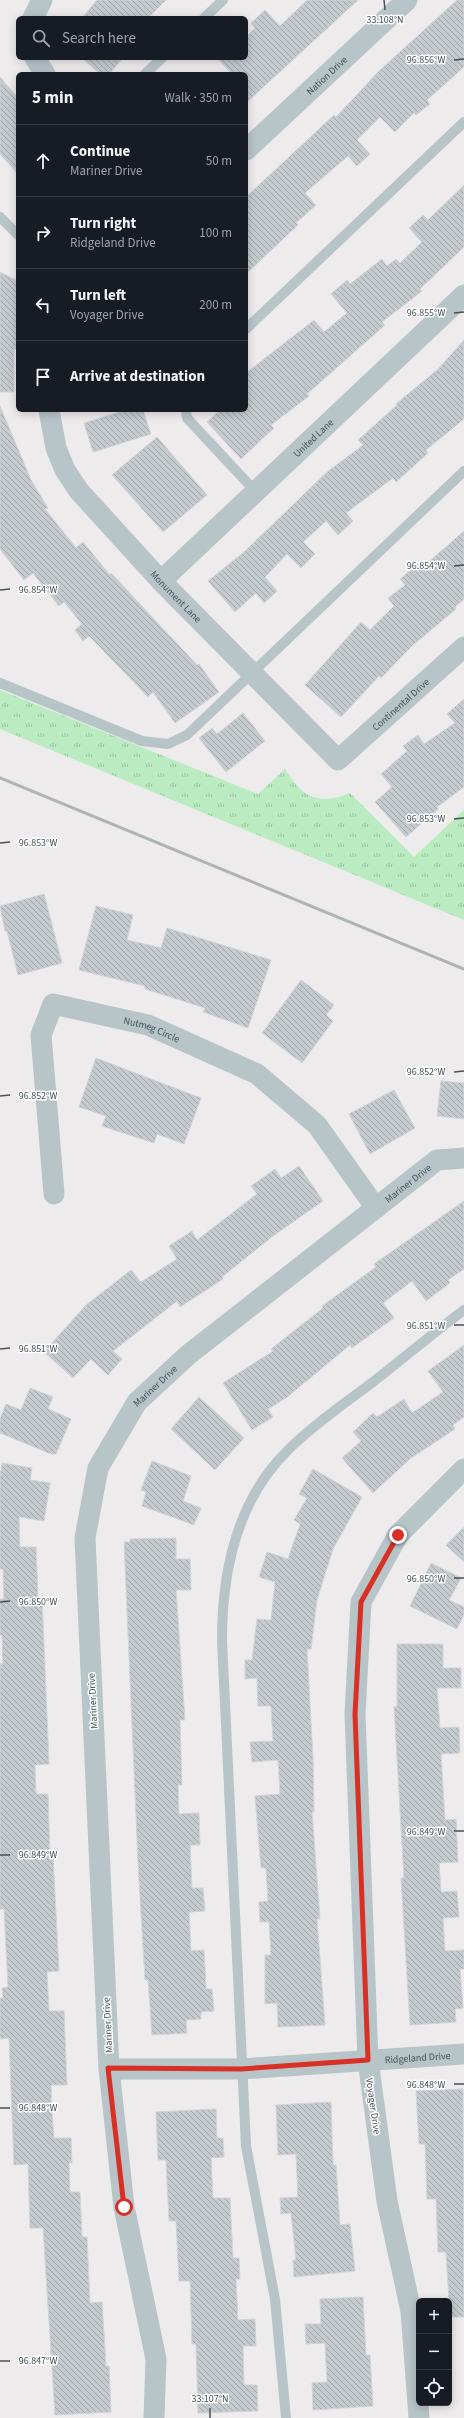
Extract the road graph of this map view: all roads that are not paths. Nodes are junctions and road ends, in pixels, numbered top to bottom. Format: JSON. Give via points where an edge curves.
{"nodes":[{"id":1,"x":42,"y":0,"type":"edge"},
{"id":2,"x":223,"y":0,"type":"edge"},
{"id":3,"x":407,"y":0,"type":"edge"},
{"id":4,"x":34,"y":16,"type":"edge"},
{"id":5,"x":206,"y":16,"type":"edge"},
{"id":6,"x":36,"y":60,"type":"edge"},
{"id":7,"x":160,"y":60,"type":"edge"},
{"id":8,"x":44,"y":72,"type":"edge"},
{"id":9,"x":147,"y":72,"type":"edge"},
{"id":10,"x":464,"y":122,"type":"edge"},
{"id":11,"x":248,"y":148,"type":"edge"},
{"id":12,"x":0,"y":216,"type":"edge"},
{"id":13,"x":16,"y":234,"type":"edge"},
{"id":14,"x":464,"y":295,"type":"edge"},
{"id":15,"x":248,"y":327,"type":"edge"},
{"id":16,"x":49,"y":412,"type":"edge"},
{"id":17,"x":186,"y":412,"type":"edge"},
{"id":18,"x":464,"y":472,"type":"edge"},
{"id":19,"x":256,"y":492,"type":"junction"},
{"id":20,"x":161,"y":581,"type":"junction"},
{"id":21,"x":464,"y":647,"type":"edge"},
{"id":22,"x":251,"y":672,"type":"junction"},
{"id":23,"x":0,"y":683,"type":"edge"},
{"id":24,"x":338,"y":760,"type":"joint"},
{"id":25,"x":463,"y":1157,"type":"edge"},
{"id":26,"x":54,"y":1194,"type":"dead end"},
{"id":27,"x":376,"y":1208,"type":"junction"},
{"id":28,"x":464,"y":1310,"type":"edge"},
{"id":29,"x":464,"y":1469,"type":"edge"},
{"id":30,"x":464,"y":2054,"type":"edge"},
{"id":31,"x":368,"y":2060,"type":"junction"},
{"id":32,"x":108,"y":2068,"type":"junction"},
{"id":33,"x":241,"y":2069,"type":"junction"},
{"id":34,"x":154,"y":2418,"type":"edge"},
{"id":35,"x":286,"y":2418,"type":"edge"},
{"id":36,"x":420,"y":2418,"type":"edge"}],
"edges":[{"from":1,"to":4,"type":"street"},
{"from":2,"to":5,"type":"lane"},
{"from":3,"to":11,"type":"street","name":"Nation Drive"},
{"from":6,"to":8,"type":"street"},
{"from":7,"to":9,"type":"lane"},
{"from":10,"to":15,"type":"lane"},
{"from":12,"to":13,"type":"lane"},
{"from":14,"to":19,"type":"street","name":"United Lane"},
{"from":16,"to":20,"type":"street","name":"Monument Lane","via":[[56,448],[65,470],[79,491]]},
{"from":17,"to":19,"type":"lane","via":[[187,418]]},
{"from":18,"to":22,"type":"lane"},
{"from":19,"to":20,"type":"street","name":"United Lane"},
{"from":20,"to":22,"type":"street","name":"Monument Lane"},
{"from":21,"to":24,"type":"street","name":"Continental Drive"},
{"from":22,"to":23,"type":"lane","via":[[187,735],[168,744],[142,741]]},
{"from":22,"to":24,"type":"street","name":"Monument Lane"},
{"from":25,"to":27,"type":"street","name":"Mariner Drive","via":[[437,1160]]},
{"from":26,"to":27,"type":"street","name":"Nutmeg Circle","via":[[41,1035],[53,1004],[148,1025],[257,1074],[317,1125]]},
{"from":27,"to":32,"type":"street","name":"Mariner Drive","via":[[188,1356],[137,1402],[98,1468],[85,1538]]},
{"from":28,"to":33,"type":"lane","via":[[287,1451],[256,1492],[235,1538],[229,1558],[222,1606],[222,1640]]},
{"from":29,"to":31,"type":"street","name":"Voyager Drive","via":[[398,1535],[361,1602],[355,1714]]},
{"from":30,"to":31,"type":"street","name":"Ridgeland Drive"},
{"from":31,"to":33,"type":"street","name":"Ridgeland Drive"},
{"from":31,"to":36,"type":"street","name":"Voyager Drive","via":[[387,2201],[410,2311]]},
{"from":32,"to":33,"type":"street","name":"Ridgeland Drive"},
{"from":32,"to":34,"type":"street","name":"Mariner Drive","via":[[124,2207],[156,2359]]},
{"from":33,"to":35,"type":"lane","via":[[246,2146],[276,2299]]}]}
